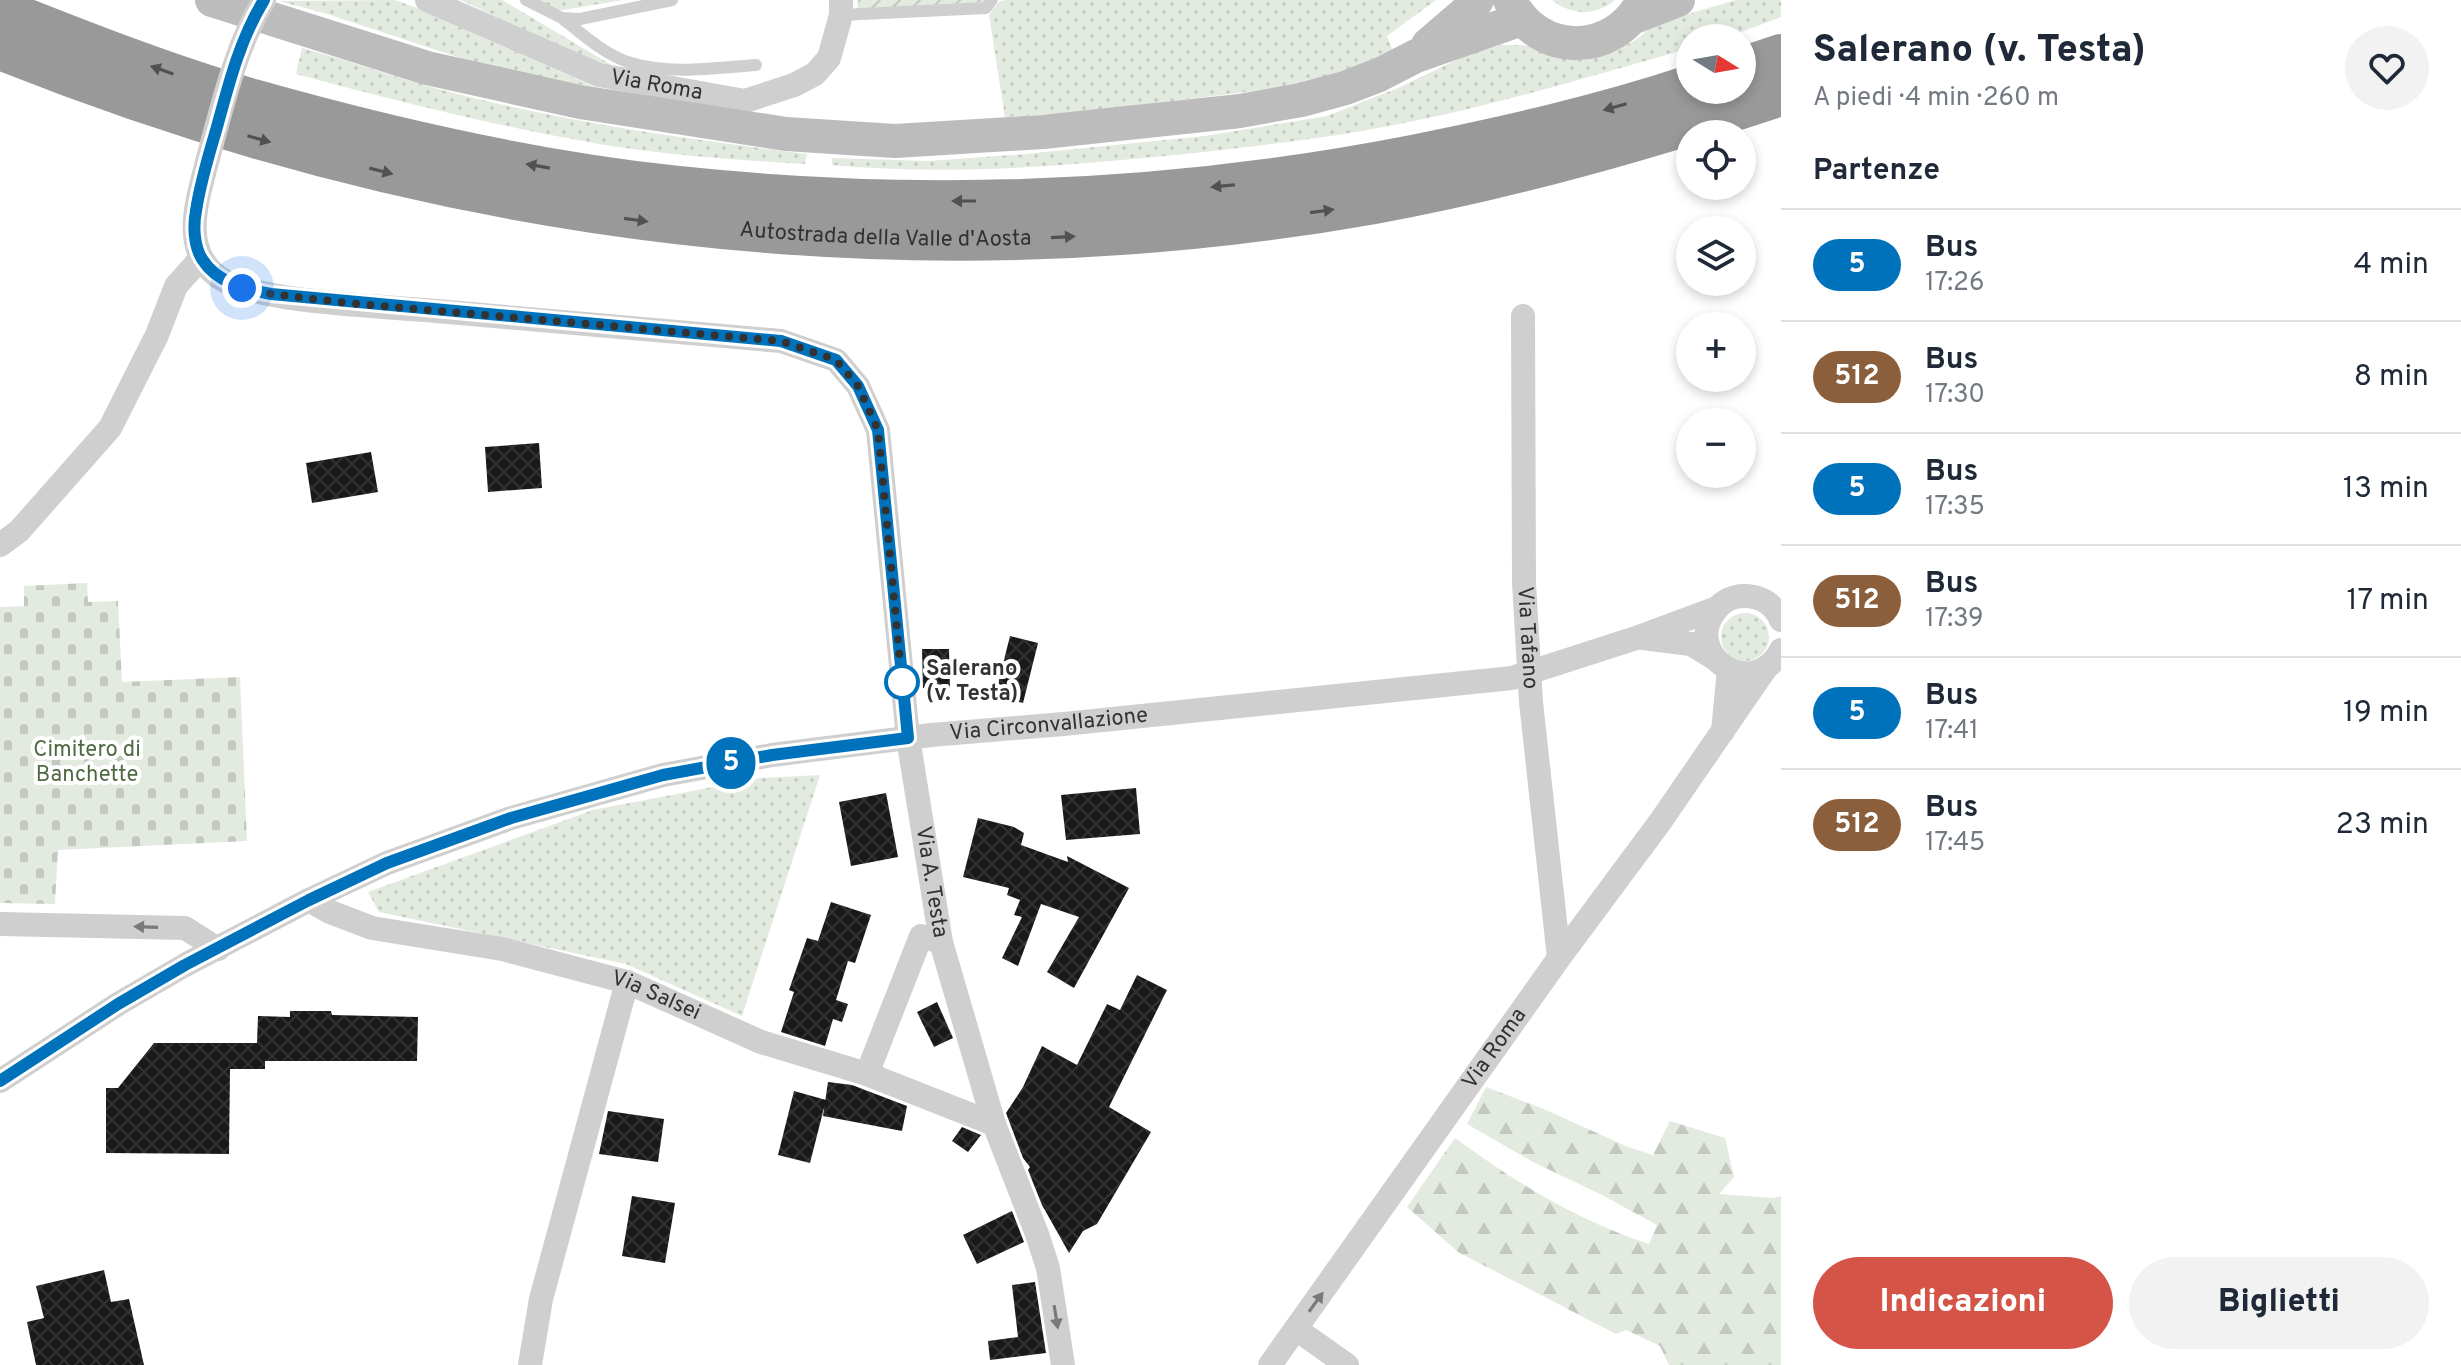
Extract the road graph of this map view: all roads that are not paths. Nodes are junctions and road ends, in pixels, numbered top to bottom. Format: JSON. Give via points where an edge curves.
{"nodes":[{"id":1,"x":212,"y":0,"type":"edge"},
{"id":2,"x":264,"y":0,"type":"edge"},
{"id":3,"x":427,"y":0,"type":"edge"},
{"id":4,"x":526,"y":0,"type":"edge"},
{"id":5,"x":672,"y":0,"type":"edge"},
{"id":6,"x":992,"y":0,"type":"edge"},
{"id":7,"x":1477,"y":0,"type":"edge"},
{"id":8,"x":1678,"y":0,"type":"edge"},
{"id":9,"x":841,"y":7,"type":"edge"},
{"id":10,"x":0,"y":9,"type":"edge"},
{"id":11,"x":1638,"y":9,"type":"edge"},
{"id":12,"x":1516,"y":10,"type":"edge"},
{"id":13,"x":562,"y":18,"type":"junction"},
{"id":14,"x":0,"y":49,"type":"edge"},
{"id":15,"x":1781,"y":55,"type":"edge"},
{"id":16,"x":1416,"y":56,"type":"junction"},
{"id":17,"x":1756,"y":63,"type":"edge"},
{"id":18,"x":756,"y":65,"type":"dead end"},
{"id":19,"x":1676,"y":90,"type":"edge"},
{"id":20,"x":1781,"y":95,"type":"edge"},
{"id":21,"x":201,"y":258,"type":"junction"},
{"id":22,"x":1523,"y":316,"type":"dead end"},
{"id":23,"x":0,"y":545,"type":"edge"},
{"id":24,"x":1772,"y":597,"type":"edge"},
{"id":25,"x":1717,"y":608,"type":"junction"},
{"id":26,"x":1781,"y":620,"type":"edge"},
{"id":27,"x":1636,"y":638,"type":"junction"},
{"id":28,"x":1774,"y":659,"type":"edge"},
{"id":29,"x":1721,"y":664,"type":"junction"},
{"id":30,"x":1530,"y":672,"type":"junction"},
{"id":31,"x":1722,"y":733,"type":"junction"},
{"id":32,"x":908,"y":738,"type":"junction"},
{"id":33,"x":309,"y":900,"type":"junction"},
{"id":34,"x":0,"y":924,"type":"edge"},
{"id":35,"x":941,"y":942,"type":"junction"},
{"id":36,"x":218,"y":949,"type":"junction"},
{"id":37,"x":1559,"y":958,"type":"junction"},
{"id":38,"x":627,"y":982,"type":"junction"},
{"id":39,"x":867,"y":1074,"type":"junction"},
{"id":40,"x":0,"y":1081,"type":"edge"},
{"id":41,"x":994,"y":1124,"type":"junction"},
{"id":42,"x":1296,"y":1329,"type":"junction"},
{"id":43,"x":530,"y":1365,"type":"edge"},
{"id":44,"x":1063,"y":1365,"type":"edge"},
{"id":45,"x":1270,"y":1365,"type":"edge"},
{"id":46,"x":1347,"y":1365,"type":"edge"}],
"edges":[{"from":1,"to":16,"type":"main road","via":[[427,68],[580,102],[786,134],[895,141],[1240,111],[1345,88]]},
{"from":2,"to":21,"type":"street","bridge":true,"via":[[243,42],[208,158],[194,233]]},
{"from":3,"to":9,"type":"street","name":"Via Roma","via":[[599,75],[745,101],[815,74],[829,58]]},
{"from":4,"to":13,"type":"lane"},
{"from":5,"to":13,"type":"lane"},
{"from":6,"to":9,"type":"lane","via":[[986,8]]},
{"from":7,"to":16,"type":"main road"},
{"from":8,"to":11,"type":"main road"},
{"from":19,"to":10,"type":"highway","name":"Autostrada della Valle d'Aosta","one_way":true,"via":[[1477,143],[1259,182],[1061,199],[860,199],[677,187],[470,153],[249,99]]},
{"from":11,"to":12,"type":"main road","via":[[1609,36],[1587,43],[1550,38]]},
{"from":12,"to":16,"type":"main road"},
{"from":13,"to":18,"type":"lane","via":[[629,63],[676,71]]},
{"from":14,"to":20,"type":"highway","name":"Autostrada della Valle d'Aosta","one_way":true,"via":[[158,108],[387,173],[602,215],[852,238],[1057,238],[1168,230],[1374,203],[1570,160]]},
{"from":15,"to":17,"type":"highway"},
{"from":21,"to":23,"type":"street","via":[[176,286],[110,428],[19,531]]},
{"from":21,"to":32,"type":"street","name":"Via A. Testa","via":[[217,277],[271,294],[781,341],[836,360],[858,386],[878,430]]},
{"from":22,"to":30,"type":"street","name":"Via Tafano","via":[[1524,583]]},
{"from":24,"to":25,"type":"street","name":"Via Circonvallazione","via":[[1738,596]]},
{"from":24,"to":26,"type":"street"},
{"from":25,"to":27,"type":"street","name":"Via Circonvallazione"},
{"from":25,"to":29,"type":"street","name":"Via Roma","via":[[1706,633]]},
{"from":27,"to":29,"type":"street","name":"Via Circonvallazione","via":[[1691,644]]},
{"from":27,"to":30,"type":"street","name":"Via Circonvallazione"},
{"from":28,"to":29,"type":"street","via":[[1754,673],[1741,674]]},
{"from":28,"to":31,"type":"street","name":"Via Roma"},
{"from":29,"to":31,"type":"street","name":"Via Roma"},
{"from":30,"to":32,"type":"street","name":"Via Circonvallazione","via":[[1434,687]]},
{"from":30,"to":37,"type":"street","name":"Via Tafano"},
{"from":31,"to":37,"type":"street","name":"Via Roma"},
{"from":32,"to":33,"type":"street","name":"Via Circonvallazione","via":[[663,775],[511,818],[387,863]]},
{"from":32,"to":35,"type":"street","name":"Via A. Testa"},
{"from":33,"to":36,"type":"street","name":"Via Circonvallazione"},
{"from":33,"to":38,"type":"street","name":"Via Salsei","via":[[372,928],[502,949]]},
{"from":36,"to":34,"type":"street","one_way":true,"via":[[185,928]]},
{"from":35,"to":39,"type":"street","via":[[921,936]]},
{"from":35,"to":41,"type":"street","name":"Via A. Testa"},
{"from":36,"to":40,"type":"street","name":"Via Circonvallazione","via":[[118,1004]]},
{"from":42,"to":37,"type":"street","name":"Via Roma","one_way":true},
{"from":38,"to":39,"type":"street","name":"Via Salsei","via":[[761,1042]]},
{"from":38,"to":43,"type":"street","via":[[541,1299]]},
{"from":39,"to":41,"type":"street","name":"Via Salsei"},
{"from":41,"to":44,"type":"street","name":"Via A. Testa","one_way":true,"via":[[1048,1268]]},
{"from":42,"to":45,"type":"street","name":"Via Roma"},
{"from":42,"to":46,"type":"street"}]}
